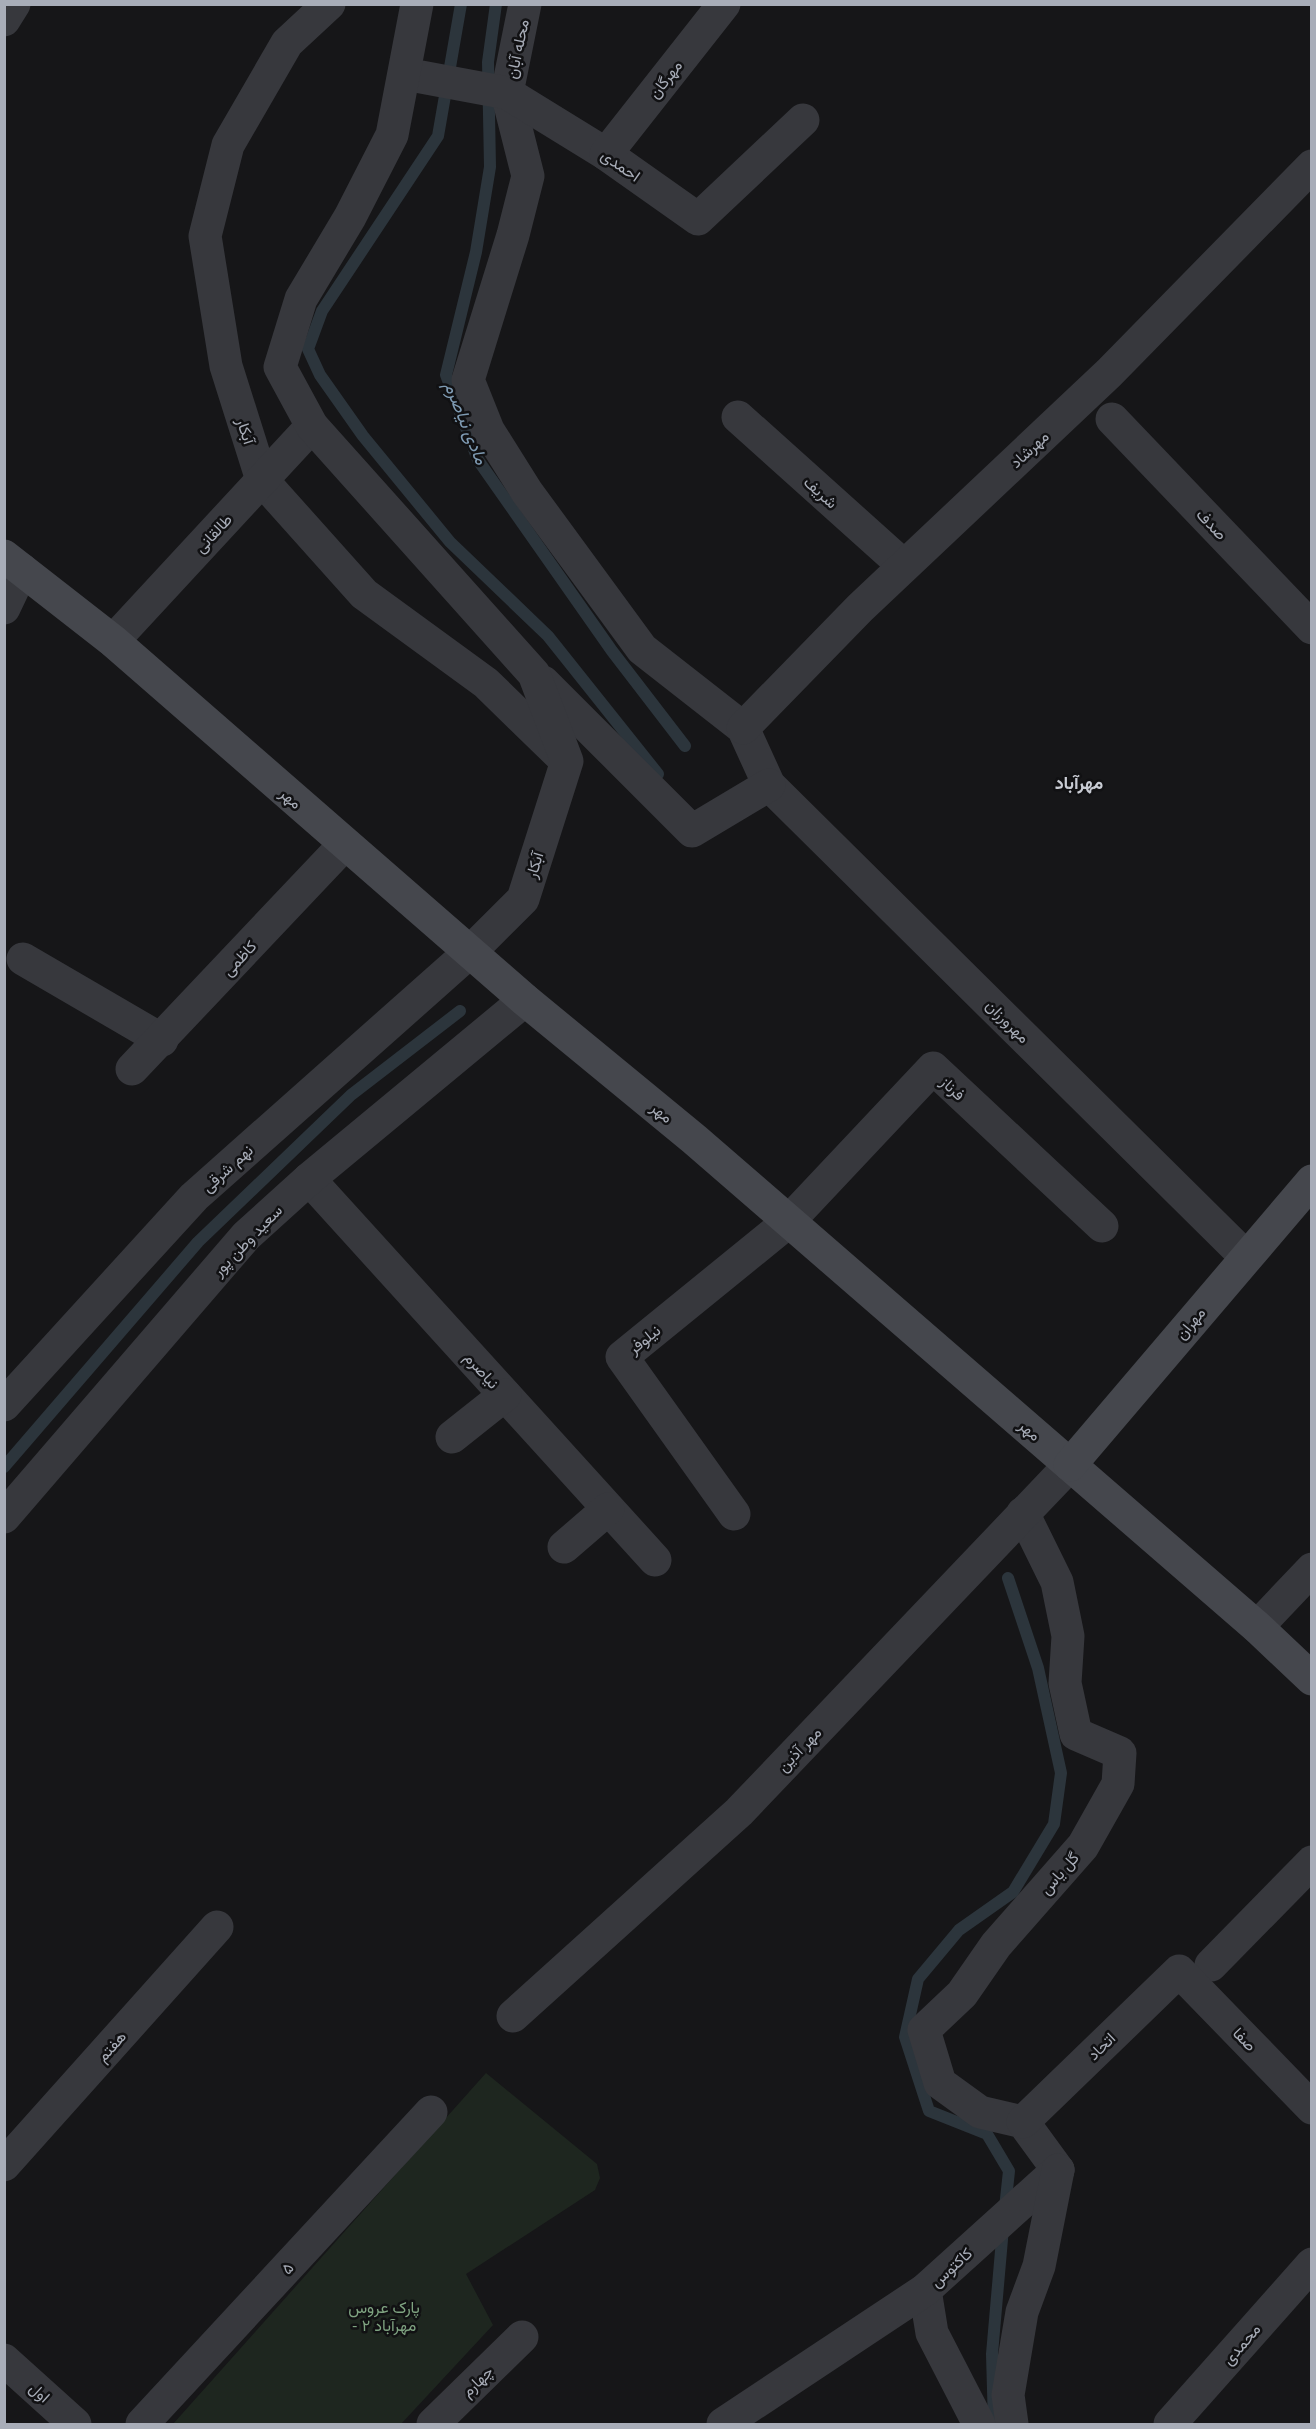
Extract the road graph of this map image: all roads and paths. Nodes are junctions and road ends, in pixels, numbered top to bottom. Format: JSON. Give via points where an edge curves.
{"nodes":[{"id":1,"x":14,"y":4,"type":"edge"},
{"id":2,"x":329,"y":4,"type":"edge"},
{"id":3,"x":417,"y":4,"type":"edge"},
{"id":4,"x":525,"y":4,"type":"edge"},
{"id":5,"x":724,"y":4,"type":"edge"},
{"id":6,"x":4,"y":20,"type":"edge"},
{"id":7,"x":405,"y":74,"type":"junction"},
{"id":8,"x":507,"y":93,"type":"junction"},
{"id":9,"x":803,"y":120,"type":"dead end"},
{"id":10,"x":606,"y":154,"type":"junction"},
{"id":11,"x":1311,"y":166,"type":"edge"},
{"id":12,"x":738,"y":417,"type":"dead end"},
{"id":13,"x":1112,"y":419,"type":"dead end"},
{"id":14,"x":312,"y":426,"type":"junction"},
{"id":15,"x":262,"y":480,"type":"junction"},
{"id":16,"x":13,"y":563,"type":"edge"},
{"id":17,"x":904,"y":567,"type":"junction"},
{"id":18,"x":4,"y":608,"type":"edge"},
{"id":19,"x":1311,"y":628,"type":"edge"},
{"id":20,"x":113,"y":641,"type":"junction"},
{"id":21,"x":534,"y":674,"type":"junction"},
{"id":22,"x":743,"y":728,"type":"junction"},
{"id":23,"x":567,"y":761,"type":"junction"},
{"id":24,"x":769,"y":784,"type":"junction"},
{"id":25,"x":344,"y":845,"type":"junction"},
{"id":26,"x":471,"y":951,"type":"junction"},
{"id":27,"x":23,"y":959,"type":"dead end"},
{"id":28,"x":525,"y":1000,"type":"junction"},
{"id":29,"x":162,"y":1040,"type":"junction"},
{"id":30,"x":132,"y":1070,"type":"dead end"},
{"id":31,"x":309,"y":1179,"type":"junction"},
{"id":32,"x":1311,"y":1181,"type":"edge"},
{"id":33,"x":788,"y":1222,"type":"junction"},
{"id":34,"x":1102,"y":1226,"type":"dead end"},
{"id":35,"x":1246,"y":1257,"type":"junction"},
{"id":36,"x":505,"y":1395,"type":"junction"},
{"id":37,"x":4,"y":1406,"type":"edge"},
{"id":38,"x":452,"y":1437,"type":"dead end"},
{"id":39,"x":1070,"y":1465,"type":"junction"},
{"id":40,"x":608,"y":1509,"type":"junction"},
{"id":41,"x":734,"y":1514,"type":"dead end"},
{"id":42,"x":1023,"y":1514,"type":"junction"},
{"id":43,"x":4,"y":1516,"type":"edge"},
{"id":44,"x":564,"y":1547,"type":"dead end"},
{"id":45,"x":655,"y":1560,"type":"dead end"},
{"id":46,"x":1311,"y":1569,"type":"edge"},
{"id":47,"x":1257,"y":1627,"type":"junction"},
{"id":48,"x":1311,"y":1678,"type":"edge"},
{"id":49,"x":1311,"y":1862,"type":"edge"},
{"id":50,"x":217,"y":1927,"type":"dead end"},
{"id":51,"x":1211,"y":1965,"type":"dead end"},
{"id":52,"x":1179,"y":1971,"type":"joint"},
{"id":53,"x":513,"y":2016,"type":"dead end"},
{"id":54,"x":1311,"y":2108,"type":"edge"},
{"id":55,"x":431,"y":2112,"type":"dead end"},
{"id":56,"x":1023,"y":2122,"type":"junction"},
{"id":57,"x":4,"y":2165,"type":"edge"},
{"id":58,"x":1058,"y":2170,"type":"junction"},
{"id":59,"x":1307,"y":2279,"type":"edge"},
{"id":60,"x":925,"y":2290,"type":"junction"},
{"id":61,"x":522,"y":2337,"type":"dead end"},
{"id":62,"x":5,"y":2362,"type":"edge"},
{"id":63,"x":75,"y":2424,"type":"edge"},
{"id":64,"x":142,"y":2424,"type":"edge"},
{"id":65,"x":433,"y":2424,"type":"edge"},
{"id":66,"x":723,"y":2424,"type":"edge"},
{"id":67,"x":979,"y":2424,"type":"edge"},
{"id":68,"x":1012,"y":2424,"type":"edge"},
{"id":69,"x":1170,"y":2424,"type":"edge"}],
"edges":[{"from":1,"to":6,"type":"street"},
{"from":2,"to":15,"type":"street","name":"آبکار","via":[[287,43],[228,145],[206,236],[226,366]]},
{"from":3,"to":7,"type":"street"},
{"from":4,"to":8,"type":"street","name":"محله آبان"},
{"from":5,"to":10,"type":"street","name":"مهرگان"},
{"from":7,"to":8,"type":"street","name":"احمدی"},
{"from":7,"to":14,"type":"street","via":[[392,135],[350,217],[301,299],[280,367]]},
{"from":8,"to":10,"type":"street","name":"احمدی"},
{"from":8,"to":22,"type":"street","via":[[528,176],[468,380],[488,430],[527,492],[642,649]]},
{"from":9,"to":10,"type":"street","name":"احمدی","via":[[698,219]]},
{"from":11,"to":17,"type":"street","name":"مهرشاد","via":[[1109,373]]},
{"from":12,"to":17,"type":"street","name":"شریف"},
{"from":13,"to":19,"type":"street","name":"صدف"},
{"from":14,"to":15,"type":"street","name":"طالقانی"},
{"from":14,"to":21,"type":"street"},
{"from":15,"to":20,"type":"street","name":"طالقانی"},
{"from":15,"to":23,"type":"street","name":"آبکار","via":[[364,594],[486,683]]},
{"from":16,"to":18,"type":"street"},
{"from":16,"to":20,"type":"street","name":"مهر"},
{"from":17,"to":22,"type":"street","name":"مهرشاد"},
{"from":20,"to":25,"type":"street","name":"مهر"},
{"from":21,"to":23,"type":"street"},
{"from":21,"to":24,"type":"street","via":[[692,831]]},
{"from":22,"to":24,"type":"street"},
{"from":23,"to":26,"type":"street","name":"آبکار","via":[[524,899]]},
{"from":24,"to":35,"type":"street","name":"مهرورزان"},
{"from":25,"to":26,"type":"street","name":"مهر"},
{"from":25,"to":29,"type":"street","name":"کاظمی"},
{"from":26,"to":28,"type":"street","name":"مهر"},
{"from":26,"to":37,"type":"street","name":"نهم شرقی","via":[[194,1197]]},
{"from":27,"to":29,"type":"street"},
{"from":28,"to":31,"type":"street","name":"سعید وطن پور"},
{"from":28,"to":33,"type":"street","name":"مهر"},
{"from":29,"to":30,"type":"street","name":"کاظمی"},
{"from":31,"to":36,"type":"street","name":"نیاصرم"},
{"from":31,"to":43,"type":"street","name":"سعید وطن پور","via":[[246,1236]]},
{"from":32,"to":35,"type":"street","name":"مهران"},
{"from":33,"to":34,"type":"street","name":"فرناز","via":[[933,1068]]},
{"from":33,"to":39,"type":"street","name":"مهر"},
{"from":33,"to":41,"type":"street","name":"نیلوفر","via":[[622,1357]]},
{"from":35,"to":39,"type":"street","name":"مهران"},
{"from":36,"to":38,"type":"street"},
{"from":36,"to":40,"type":"street","name":"نیاصرم"},
{"from":39,"to":42,"type":"street","name":"مهر آذین"},
{"from":39,"to":47,"type":"street","name":"مهر"},
{"from":40,"to":44,"type":"street"},
{"from":40,"to":45,"type":"street","name":"نیاصرم"},
{"from":42,"to":53,"type":"street","name":"مهر آذین","via":[[739,1812]]},
{"from":42,"to":56,"type":"street","name":"گل یاس","via":[[1057,1582],[1068,1636],[1065,1683],[1077,1734],[1120,1753],[1119,1784],[1083,1846],[996,1945],[962,1994],[924,2030],[940,2083],[980,2112]]},
{"from":46,"to":47,"type":"street"},
{"from":47,"to":48,"type":"street","name":"مهر"},
{"from":49,"to":51,"type":"street"},
{"from":50,"to":57,"type":"street","name":"هفتم"},
{"from":52,"to":54,"type":"street","name":"صفا"},
{"from":52,"to":56,"type":"street","name":"اتحاد"},
{"from":55,"to":64,"type":"street","name":"۵"},
{"from":56,"to":58,"type":"street"},
{"from":58,"to":60,"type":"street","name":"کاکتوس"},
{"from":58,"to":68,"type":"street","via":[[1039,2266],[1022,2312],[1008,2395]]},
{"from":59,"to":69,"type":"street","name":"محمدی"},
{"from":60,"to":66,"type":"street"},
{"from":60,"to":67,"type":"street","name":"کاکتوس","via":[[932,2332]]},
{"from":61,"to":65,"type":"street","name":"چهارم"},
{"from":62,"to":63,"type":"street","name":"اول"}]}
